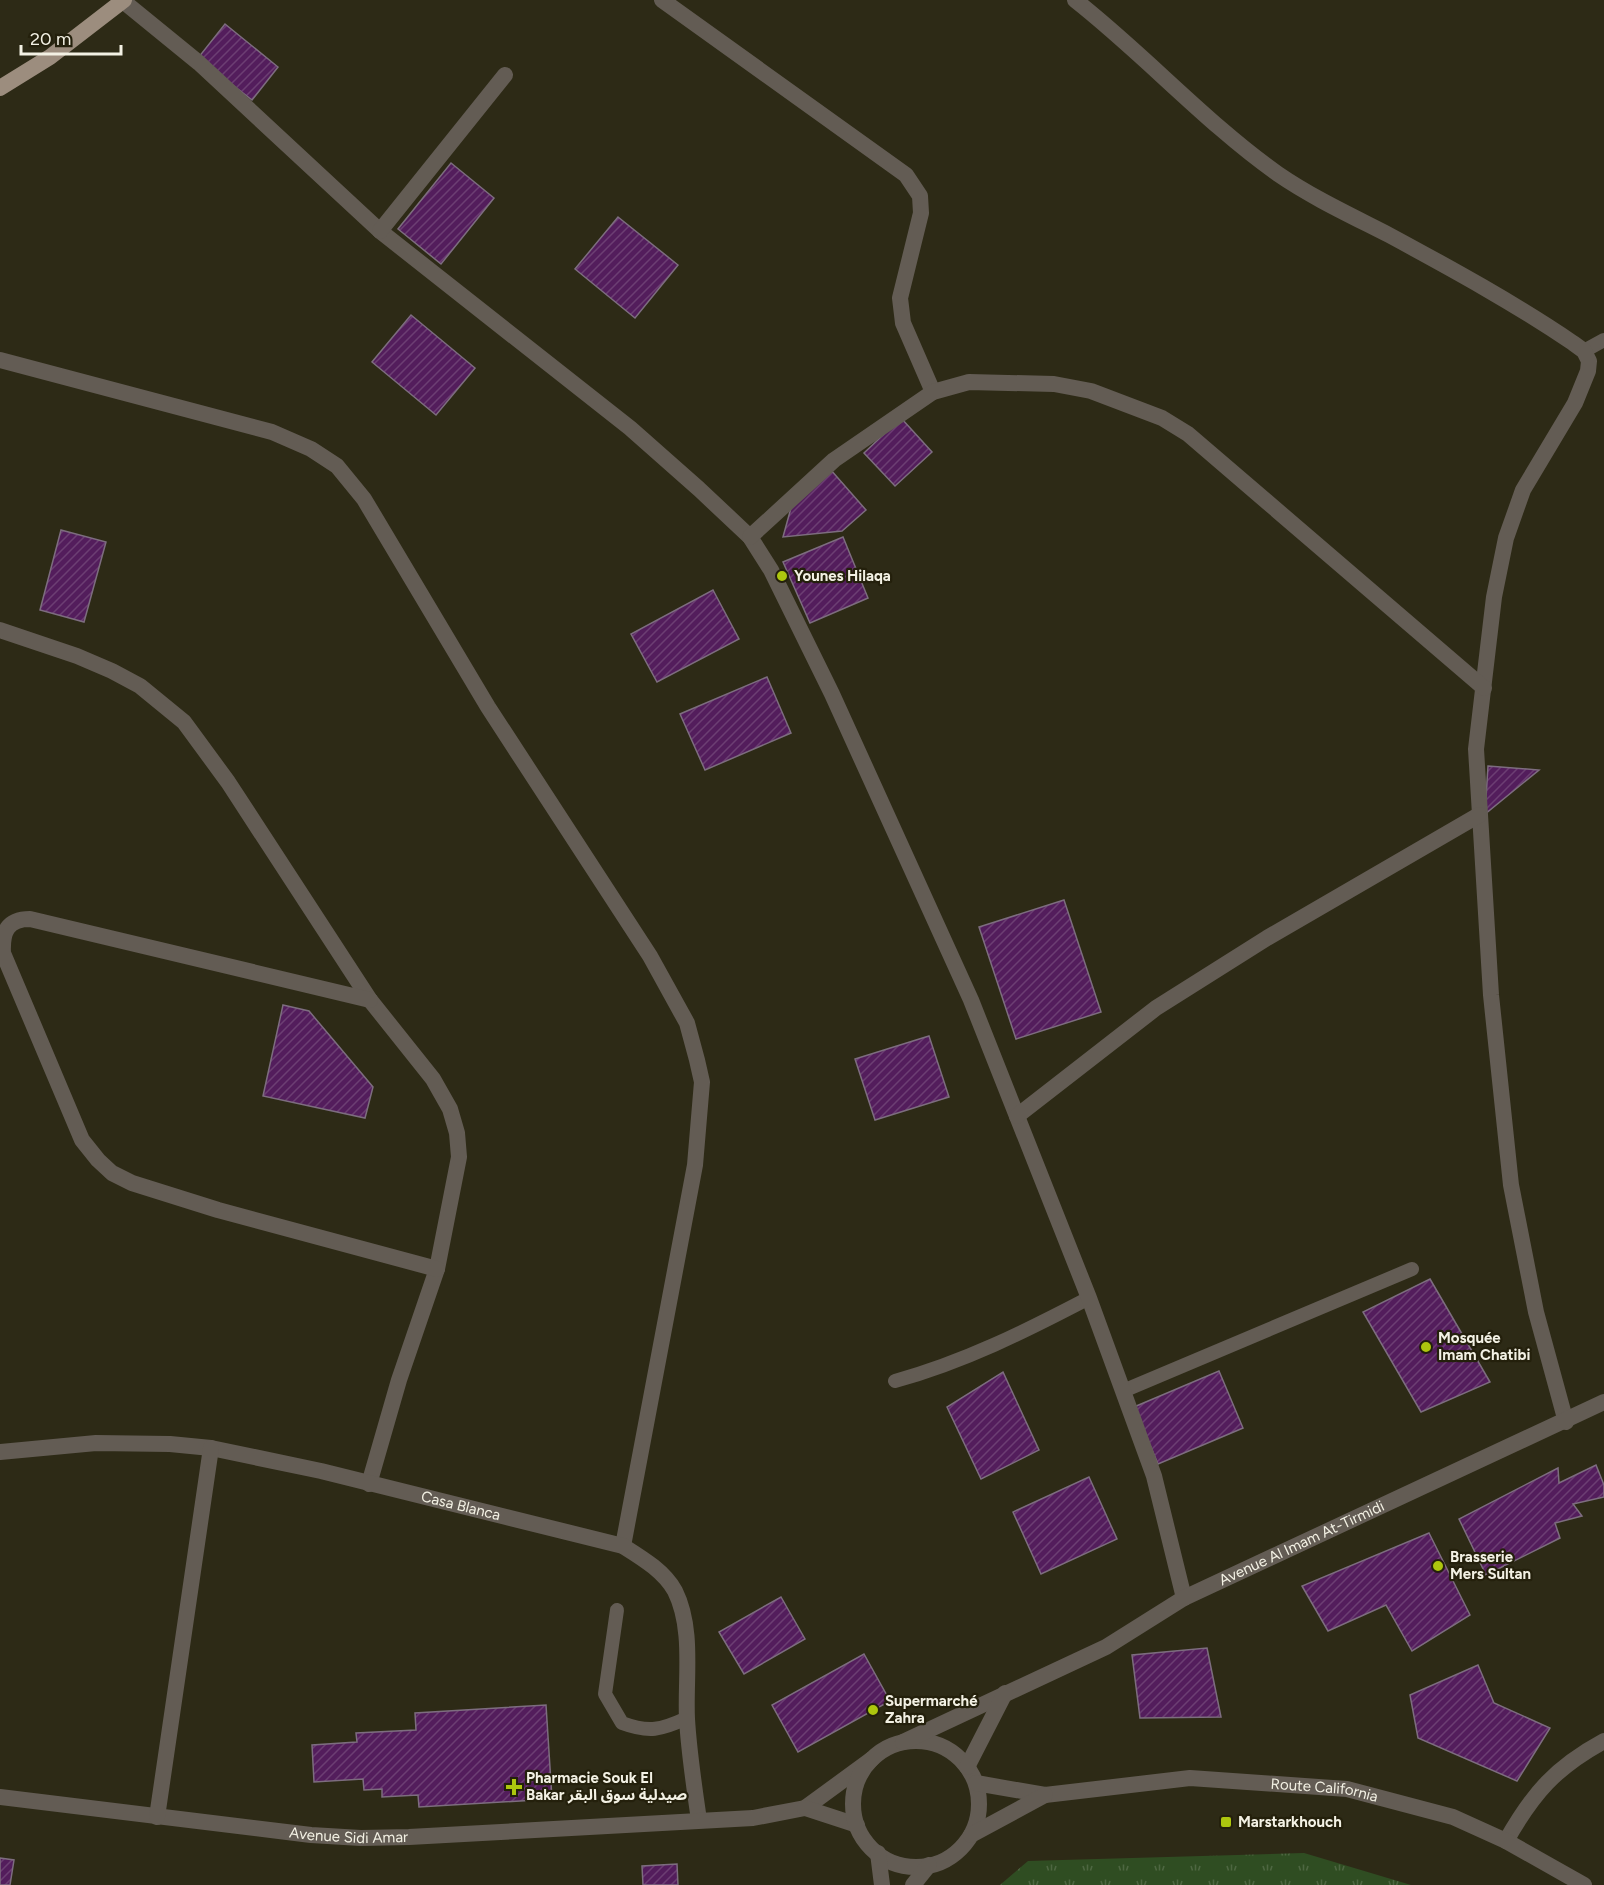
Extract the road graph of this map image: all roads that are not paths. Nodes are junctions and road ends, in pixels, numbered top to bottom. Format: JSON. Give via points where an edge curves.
{"nodes":[{"id":1,"x":662,"y":0,"type":"edge"},
{"id":2,"x":1075,"y":0,"type":"edge"},
{"id":3,"x":123,"y":1,"type":"edge"},
{"id":4,"x":505,"y":75,"type":"dead end"},
{"id":5,"x":0,"y":88,"type":"edge"},
{"id":6,"x":380,"y":231,"type":"junction"},
{"id":7,"x":1604,"y":340,"type":"edge"},
{"id":8,"x":1584,"y":351,"type":"junction"},
{"id":9,"x":0,"y":360,"type":"edge"},
{"id":10,"x":933,"y":392,"type":"junction"},
{"id":11,"x":750,"y":537,"type":"junction"},
{"id":12,"x":0,"y":630,"type":"edge"},
{"id":13,"x":1484,"y":688,"type":"junction"},
{"id":14,"x":1479,"y":815,"type":"junction"},
{"id":15,"x":370,"y":1000,"type":"junction"},
{"id":16,"x":1017,"y":1116,"type":"junction"},
{"id":17,"x":437,"y":1269,"type":"junction"},
{"id":18,"x":1412,"y":1269,"type":"dead end"},
{"id":19,"x":1089,"y":1298,"type":"junction"},
{"id":20,"x":895,"y":1381,"type":"dead end"},
{"id":21,"x":1123,"y":1391,"type":"junction"},
{"id":22,"x":1604,"y":1402,"type":"edge"},
{"id":23,"x":1566,"y":1422,"type":"junction"},
{"id":24,"x":211,"y":1449,"type":"junction"},
{"id":25,"x":0,"y":1452,"type":"edge"},
{"id":26,"x":369,"y":1484,"type":"junction"},
{"id":27,"x":623,"y":1546,"type":"junction"},
{"id":28,"x":1184,"y":1598,"type":"junction"},
{"id":29,"x":617,"y":1610,"type":"dead end"},
{"id":30,"x":1005,"y":1693,"type":"junction"},
{"id":31,"x":687,"y":1718,"type":"junction"},
{"id":32,"x":1604,"y":1741,"type":"edge"},
{"id":33,"x":903,"y":1742,"type":"junction"},
{"id":34,"x":872,"y":1759,"type":"junction"},
{"id":35,"x":967,"y":1767,"type":"junction"},
{"id":36,"x":976,"y":1783,"type":"junction"},
{"id":37,"x":1045,"y":1795,"type":"junction"},
{"id":38,"x":0,"y":1797,"type":"edge"},
{"id":39,"x":805,"y":1809,"type":"junction"},
{"id":40,"x":157,"y":1817,"type":"junction"},
{"id":41,"x":699,"y":1820,"type":"junction"},
{"id":42,"x":857,"y":1825,"type":"junction"},
{"id":43,"x":971,"y":1835,"type":"junction"},
{"id":44,"x":1506,"y":1840,"type":"junction"},
{"id":45,"x":878,"y":1853,"type":"junction"},
{"id":46,"x":929,"y":1865,"type":"junction"},
{"id":47,"x":882,"y":1885,"type":"edge"},
{"id":48,"x":913,"y":1885,"type":"edge"},
{"id":49,"x":1584,"y":1885,"type":"edge"}],
"edges":[{"from":1,"to":10,"type":"street","via":[[906,175],[920,196],[921,213],[900,298],[903,323]]},
{"from":2,"to":8,"type":"street","via":[[1279,174],[1338,210],[1463,275]]},
{"from":3,"to":5,"type":"main road","via":[[50,57]]},
{"from":3,"to":6,"type":"street","via":[[199,63]]},
{"from":4,"to":6,"type":"street"},
{"from":6,"to":11,"type":"street","via":[[630,428]]},
{"from":7,"to":8,"type":"lane"},
{"from":8,"to":13,"type":"street","via":[[1589,361],[1584,386],[1530,476],[1506,538],[1494,597]]},
{"from":9,"to":27,"type":"street","via":[[272,432],[311,449],[337,466],[364,499],[488,707],[650,956],[687,1023],[702,1082],[696,1155]]},
{"from":10,"to":11,"type":"street","via":[[834,460]]},
{"from":10,"to":13,"type":"street","via":[[969,382],[1054,384],[1091,391],[1162,418],[1218,458]]},
{"from":11,"to":16,"type":"street","via":[[771,570],[832,694],[942,934]]},
{"from":12,"to":15,"type":"street","via":[[112,671],[140,686],[184,722],[228,782]]},
{"from":13,"to":14,"type":"street","via":[[1476,749]]},
{"from":14,"to":16,"type":"street","via":[[1267,938],[1156,1008]]},
{"from":14,"to":23,"type":"street","via":[[1491,995],[1511,1185],[1536,1312]]},
{"from":15,"to":17,"type":"street","via":[[433,1079],[450,1109],[457,1133],[458,1167]]},
{"from":15,"to":17,"type":"street","via":[[30,919],[14,921],[2,937],[3,953],[82,1140],[112,1173],[218,1210]]},
{"from":16,"to":19,"type":"street"},
{"from":17,"to":26,"type":"street"},
{"from":18,"to":21,"type":"lane"},
{"from":19,"to":20,"type":"lane","via":[[986,1349]]},
{"from":19,"to":21,"type":"street"},
{"from":21,"to":28,"type":"street","via":[[1154,1476]]},
{"from":22,"to":23,"type":"street","name":"Avenue Al Imam At-Tirmidi"},
{"from":23,"to":28,"type":"street","name":"Avenue Al Imam At-Tirmidi"},
{"from":24,"to":25,"type":"street","name":"Casa Blanca","via":[[96,1443]]},
{"from":24,"to":26,"type":"street","name":"Casa Blanca"},
{"from":24,"to":40,"type":"street"},
{"from":26,"to":27,"type":"street","name":"Casa Blanca"},
{"from":27,"to":31,"type":"street","name":"Casa Blanca","via":[[650,1564],[675,1592],[687,1644]]},
{"from":28,"to":30,"type":"street","name":"Avenue Al Imam At-Tirmidi","via":[[1106,1647]]},
{"from":29,"to":31,"type":"lane","via":[[605,1694],[622,1723],[640,1730],[664,1729]]},
{"from":30,"to":33,"type":"street","name":"Avenue Al Imam At-Tirmidi"},
{"from":30,"to":35,"type":"street"},
{"from":31,"to":41,"type":"street","name":"Casa Blanca"},
{"from":32,"to":44,"type":"street","via":[[1566,1763],[1525,1808]]},
{"from":33,"to":34,"type":"street"},
{"from":33,"to":35,"type":"street","via":[[939,1745]]},
{"from":34,"to":39,"type":"street"},
{"from":34,"to":42,"type":"street","via":[[855,1790]]},
{"from":35,"to":36,"type":"street"},
{"from":36,"to":37,"type":"street","name":"Route California"},
{"from":36,"to":43,"type":"street","via":[[979,1800]]},
{"from":37,"to":43,"type":"street","name":"Route California"},
{"from":37,"to":44,"type":"street","name":"Route California","via":[[1190,1778],[1347,1789],[1453,1817]]},
{"from":38,"to":40,"type":"street","name":"Avenue Sidi Amar"},
{"from":39,"to":41,"type":"street","via":[[753,1818]]},
{"from":39,"to":42,"type":"street"},
{"from":40,"to":41,"type":"street","name":"Avenue Sidi Amar","via":[[362,1838]]},
{"from":42,"to":45,"type":"street","via":[[865,1841]]},
{"from":43,"to":46,"type":"street","via":[[946,1859]]},
{"from":44,"to":49,"type":"street","name":"Route California"},
{"from":45,"to":46,"type":"street","via":[[894,1862]]},
{"from":45,"to":47,"type":"street"},
{"from":46,"to":48,"type":"street"}]}
